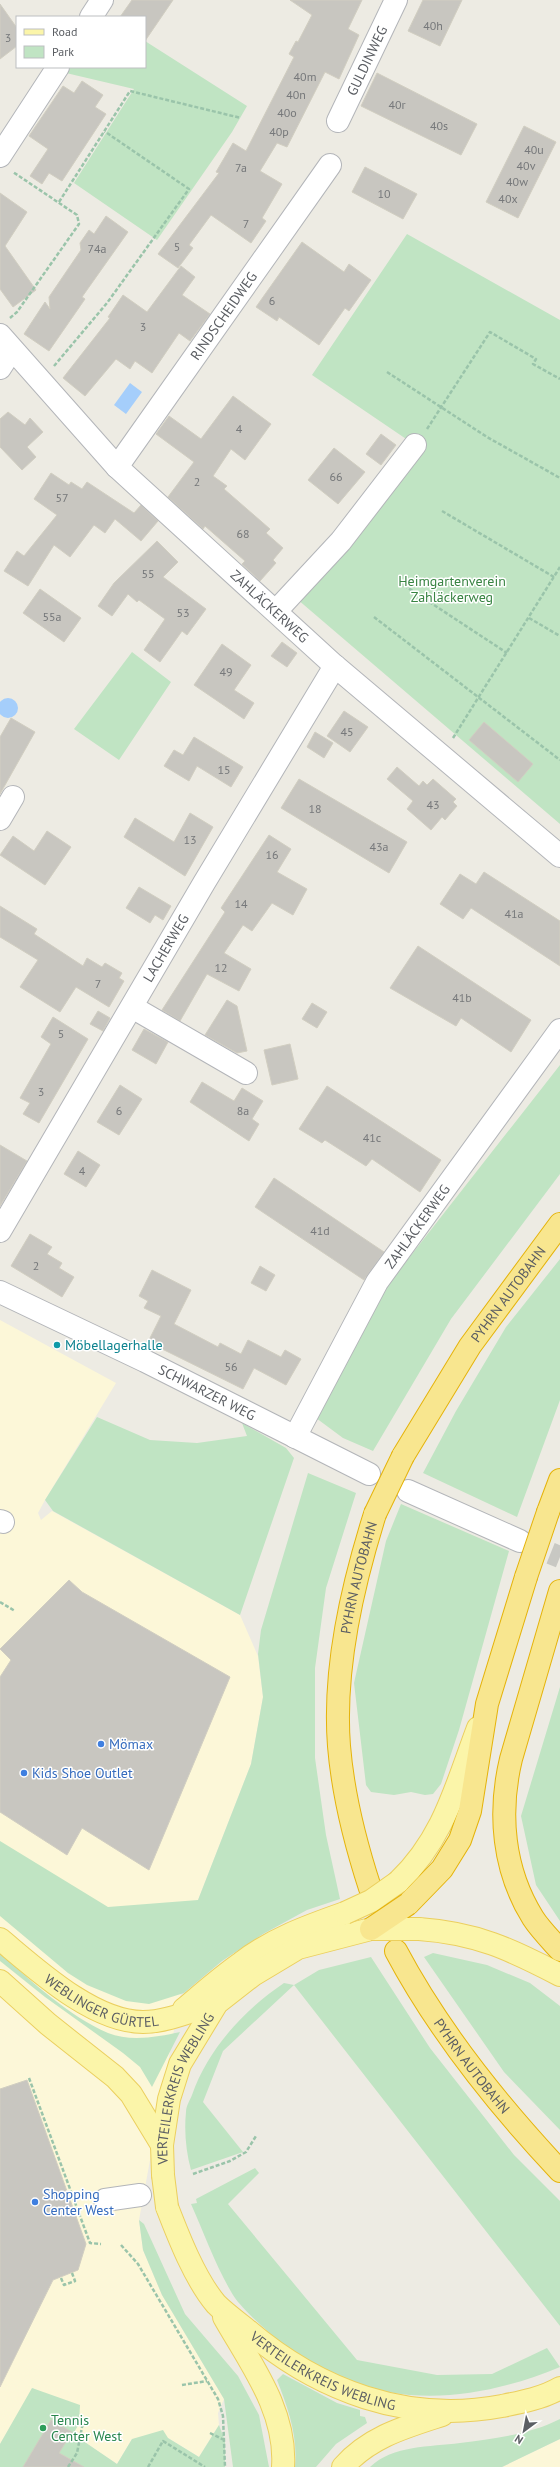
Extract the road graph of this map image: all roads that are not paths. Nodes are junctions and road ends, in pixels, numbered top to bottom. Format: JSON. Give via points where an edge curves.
{"nodes":[{"id":1,"x":102,"y":0,"type":"edge"},
{"id":2,"x":396,"y":0,"type":"edge"},
{"id":3,"x":92,"y":16,"type":"edge"},
{"id":4,"x":57,"y":68,"type":"edge"},
{"id":5,"x":338,"y":121,"type":"dead end"},
{"id":6,"x":3,"y":162,"type":"edge"},
{"id":7,"x":330,"y":165,"type":"dead end"},
{"id":8,"x":5,"y":344,"type":"edge"},
{"id":9,"x":415,"y":445,"type":"road end"},
{"id":10,"x":117,"y":467,"type":"junction"},
{"id":11,"x":276,"y":611,"type":"junction"},
{"id":12,"x":335,"y":666,"type":"junction"},
{"id":13,"x":12,"y":797,"type":"dead end"},
{"id":14,"x":0,"y":819,"type":"edge"},
{"id":15,"x":560,"y":856,"type":"edge"},
{"id":16,"x":132,"y":1007,"type":"junction"},
{"id":17,"x":560,"y":1030,"type":"edge"},
{"id":18,"x":246,"y":1073,"type":"dead end"},
{"id":19,"x":560,"y":1224,"type":"edge"},
{"id":20,"x":0,"y":1231,"type":"edge"},
{"id":21,"x":0,"y":1292,"type":"edge"},
{"id":22,"x":295,"y":1436,"type":"junction"},
{"id":23,"x":369,"y":1474,"type":"dead end"},
{"id":24,"x":560,"y":1480,"type":"edge"},
{"id":25,"x":408,"y":1491,"type":"dead end"},
{"id":26,"x":520,"y":1541,"type":"tunnel mouth"},
{"id":27,"x":560,"y":1591,"type":"edge"},
{"id":28,"x":487,"y":1704,"type":"junction"},
{"id":29,"x":370,"y":1888,"type":"dead end"},
{"id":30,"x":362,"y":1932,"type":"junction"},
{"id":31,"x":0,"y":1939,"type":"edge"},
{"id":32,"x":560,"y":1950,"type":"edge"},
{"id":33,"x":396,"y":1951,"type":"dead end"},
{"id":34,"x":560,"y":1975,"type":"edge"},
{"id":35,"x":0,"y":1981,"type":"edge"},
{"id":36,"x":216,"y":2003,"type":"junction"},
{"id":37,"x":177,"y":2015,"type":"junction"},
{"id":38,"x":162,"y":2145,"type":"junction"},
{"id":39,"x":560,"y":2171,"type":"edge"},
{"id":40,"x":140,"y":2195,"type":"dead end"},
{"id":41,"x":105,"y":2200,"type":"dead end"},
{"id":42,"x":216,"y":2303,"type":"junction"},
{"id":43,"x":560,"y":2388,"type":"edge"},
{"id":44,"x":452,"y":2412,"type":"junction"},
{"id":45,"x":284,"y":2467,"type":"edge"},
{"id":46,"x":343,"y":2467,"type":"edge"}],
"edges":[{"from":1,"to":3,"type":"street"},
{"from":2,"to":5,"type":"street","name":"GULDINWEG"},
{"from":4,"to":6,"type":"street"},
{"from":7,"to":10,"type":"street","name":"RINDSCHEIDWEG"},
{"from":8,"to":10,"type":"street","name":"ZAHLÄCKERWEG"},
{"from":9,"to":11,"type":"street","via":[[341,541]]},
{"from":10,"to":11,"type":"street","name":"ZAHLÄCKERWEG"},
{"from":11,"to":12,"type":"street","name":"ZAHLÄCKERWEG"},
{"from":12,"to":15,"type":"street","name":"ZAHLÄCKERWEG"},
{"from":12,"to":16,"type":"street","name":"LACHERWEG"},
{"from":13,"to":14,"type":"street"},
{"from":16,"to":18,"type":"street"},
{"from":16,"to":20,"type":"street","name":"LACHERWEG"},
{"from":17,"to":22,"type":"street","name":"ZAHLÄCKERWEG","via":[[377,1282]]},
{"from":19,"to":29,"type":"highway","name":"PYHRN AUTOBAHN","bridge":true,"via":[[470,1346],[403,1456],[376,1514],[358,1567],[350,1603],[339,1691],[339,1746],[346,1801]]},
{"from":21,"to":22,"type":"street","name":"SCHWARZER WEG"},
{"from":22,"to":23,"type":"street","name":"SCHWARZER WEG"},
{"from":24,"to":28,"type":"highway","bridge":true,"via":[[526,1577]]},
{"from":25,"to":26,"type":"street"},
{"from":27,"to":32,"type":"highway","via":[[504,1786],[504,1820],[507,1856],[519,1892],[533,1918]]},
{"from":28,"to":30,"type":"highway","bridge":true,"via":[[470,1811],[460,1840],[442,1869],[408,1904]]},
{"from":28,"to":37,"type":"main road","bridge":true,"via":[[433,1840],[414,1866],[398,1882],[371,1901],[299,1930],[241,1962]]},
{"from":30,"to":34,"type":"main road","name":"VERTEILERKREIS WEBLING","bridge":true,"via":[[419,1929],[469,1935],[502,1946]]},
{"from":30,"to":36,"type":"main road","name":"VERTEILERKREIS WEBLING","via":[[298,1948],[253,1975]]},
{"from":31,"to":37,"type":"main road","name":"WEBLINGER GÜRTEL","via":[[68,1992],[99,2011],[120,2019],[143,2022]]},
{"from":33,"to":39,"type":"highway","name":"PYHRN AUTOBAHN","via":[[414,1986],[444,2032],[518,2126]]},
{"from":35,"to":38,"type":"main road","via":[[48,2024],[115,2077],[131,2094]]},
{"from":36,"to":37,"type":"main road","name":"WEBLINGER GÜRTEL"},
{"from":36,"to":38,"type":"main road","name":"VERTEILERKREIS WEBLING","via":[[180,2064],[169,2099]]},
{"from":38,"to":42,"type":"main road","name":"VERTEILERKREIS WEBLING","bridge":true,"via":[[167,2207],[190,2262]]},
{"from":40,"to":41,"type":"street"},
{"from":42,"to":44,"type":"main road","name":"VERTEILERKREIS WEBLING","via":[[263,2344],[324,2383],[396,2407]]},
{"from":42,"to":45,"type":"main road","via":[[276,2411]]},
{"from":43,"to":44,"type":"main road","name":"VERTEILERKREIS WEBLING","via":[[526,2401]]},
{"from":44,"to":46,"type":"main road","via":[[394,2430],[368,2444]]}]}
